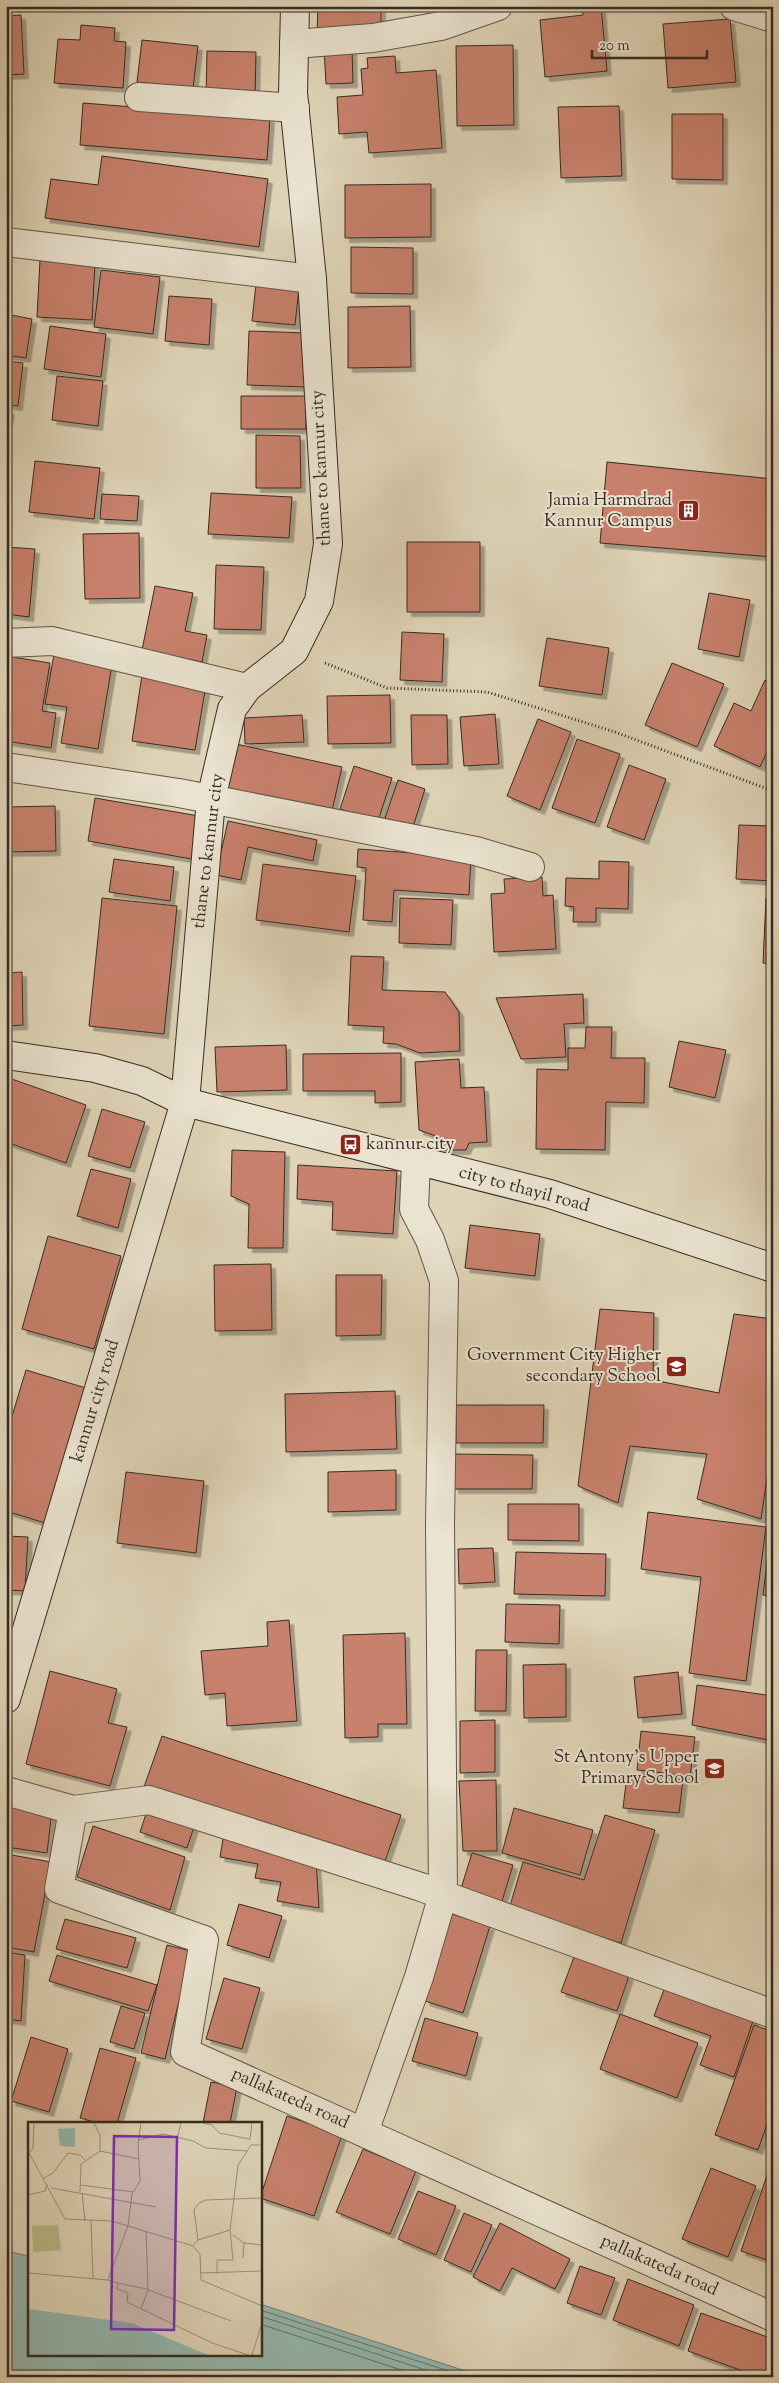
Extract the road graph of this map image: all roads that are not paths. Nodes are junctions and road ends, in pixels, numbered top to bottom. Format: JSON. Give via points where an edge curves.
{"nodes":[{"id":1,"x":295,"y":6,"type":"edge"},
{"id":2,"x":498,"y":6,"type":"edge"},
{"id":3,"x":734,"y":6,"type":"edge"},
{"id":4,"x":773,"y":18,"type":"edge"},
{"id":5,"x":294,"y":44,"type":"junction"},
{"id":6,"x":139,"y":97,"type":"dead end"},
{"id":7,"x":294,"y":108,"type":"junction"},
{"id":8,"x":6,"y":242,"type":"edge"},
{"id":9,"x":312,"y":279,"type":"junction"},
{"id":10,"x":6,"y":642,"type":"edge"},
{"id":11,"x":247,"y":688,"type":"junction"},
{"id":12,"x":6,"y":767,"type":"edge"},
{"id":13,"x":212,"y":799,"type":"junction"},
{"id":14,"x":530,"y":867,"type":"dead end"},
{"id":15,"x":6,"y":1055,"type":"edge"},
{"id":16,"x":185,"y":1102,"type":"junction"},
{"id":17,"x":416,"y":1162,"type":"junction"},
{"id":18,"x":773,"y":1268,"type":"edge"},
{"id":19,"x":6,"y":1699,"type":"edge"},
{"id":20,"x":6,"y":1791,"type":"edge"},
{"id":21,"x":73,"y":1810,"type":"junction"},
{"id":22,"x":443,"y":1895,"type":"junction"},
{"id":23,"x":773,"y":2014,"type":"edge"},
{"id":24,"x":364,"y":2132,"type":"junction"},
{"id":25,"x":773,"y":2317,"type":"edge"}],
"edges":[{"from":1,"to":5,"type":"street","name":"thane to kannur city"},
{"from":2,"to":5,"type":"street","via":[[441,26],[373,38]]},
{"from":3,"to":4,"type":"street"},
{"from":5,"to":7,"type":"street","name":"thane to kannur city"},
{"from":6,"to":7,"type":"street"},
{"from":7,"to":9,"type":"street","name":"thane to kannur city"},
{"from":8,"to":9,"type":"street"},
{"from":9,"to":11,"type":"street","name":"thane to kannur city","via":[[328,544],[319,601],[294,651]]},
{"from":10,"to":11,"type":"street","via":[[52,641]]},
{"from":11,"to":13,"type":"street","name":"thane to kannur city","via":[[232,709]]},
{"from":12,"to":13,"type":"street"},
{"from":13,"to":14,"type":"street","via":[[476,851]]},
{"from":13,"to":16,"type":"street","name":"thane to kannur city"},
{"from":15,"to":16,"type":"street","name":"city to thayil road","via":[[95,1068],[142,1081]]},
{"from":16,"to":17,"type":"street","name":"city to thayil road"},
{"from":16,"to":19,"type":"street","name":"kannur city road"},
{"from":17,"to":18,"type":"street","name":"city to thayil road","via":[[550,1194]]},
{"from":17,"to":22,"type":"street","via":[[414,1209],[430,1240],[444,1281],[440,1524]]},
{"from":20,"to":21,"type":"street"},
{"from":21,"to":22,"type":"street","via":[[149,1800]]},
{"from":21,"to":24,"type":"street","name":"pallakateda road","via":[[59,1889],[204,1940],[186,2052]]},
{"from":22,"to":23,"type":"street"},
{"from":22,"to":24,"type":"street","via":[[419,1977]]},
{"from":24,"to":25,"type":"street","name":"pallakateda road"}]}
